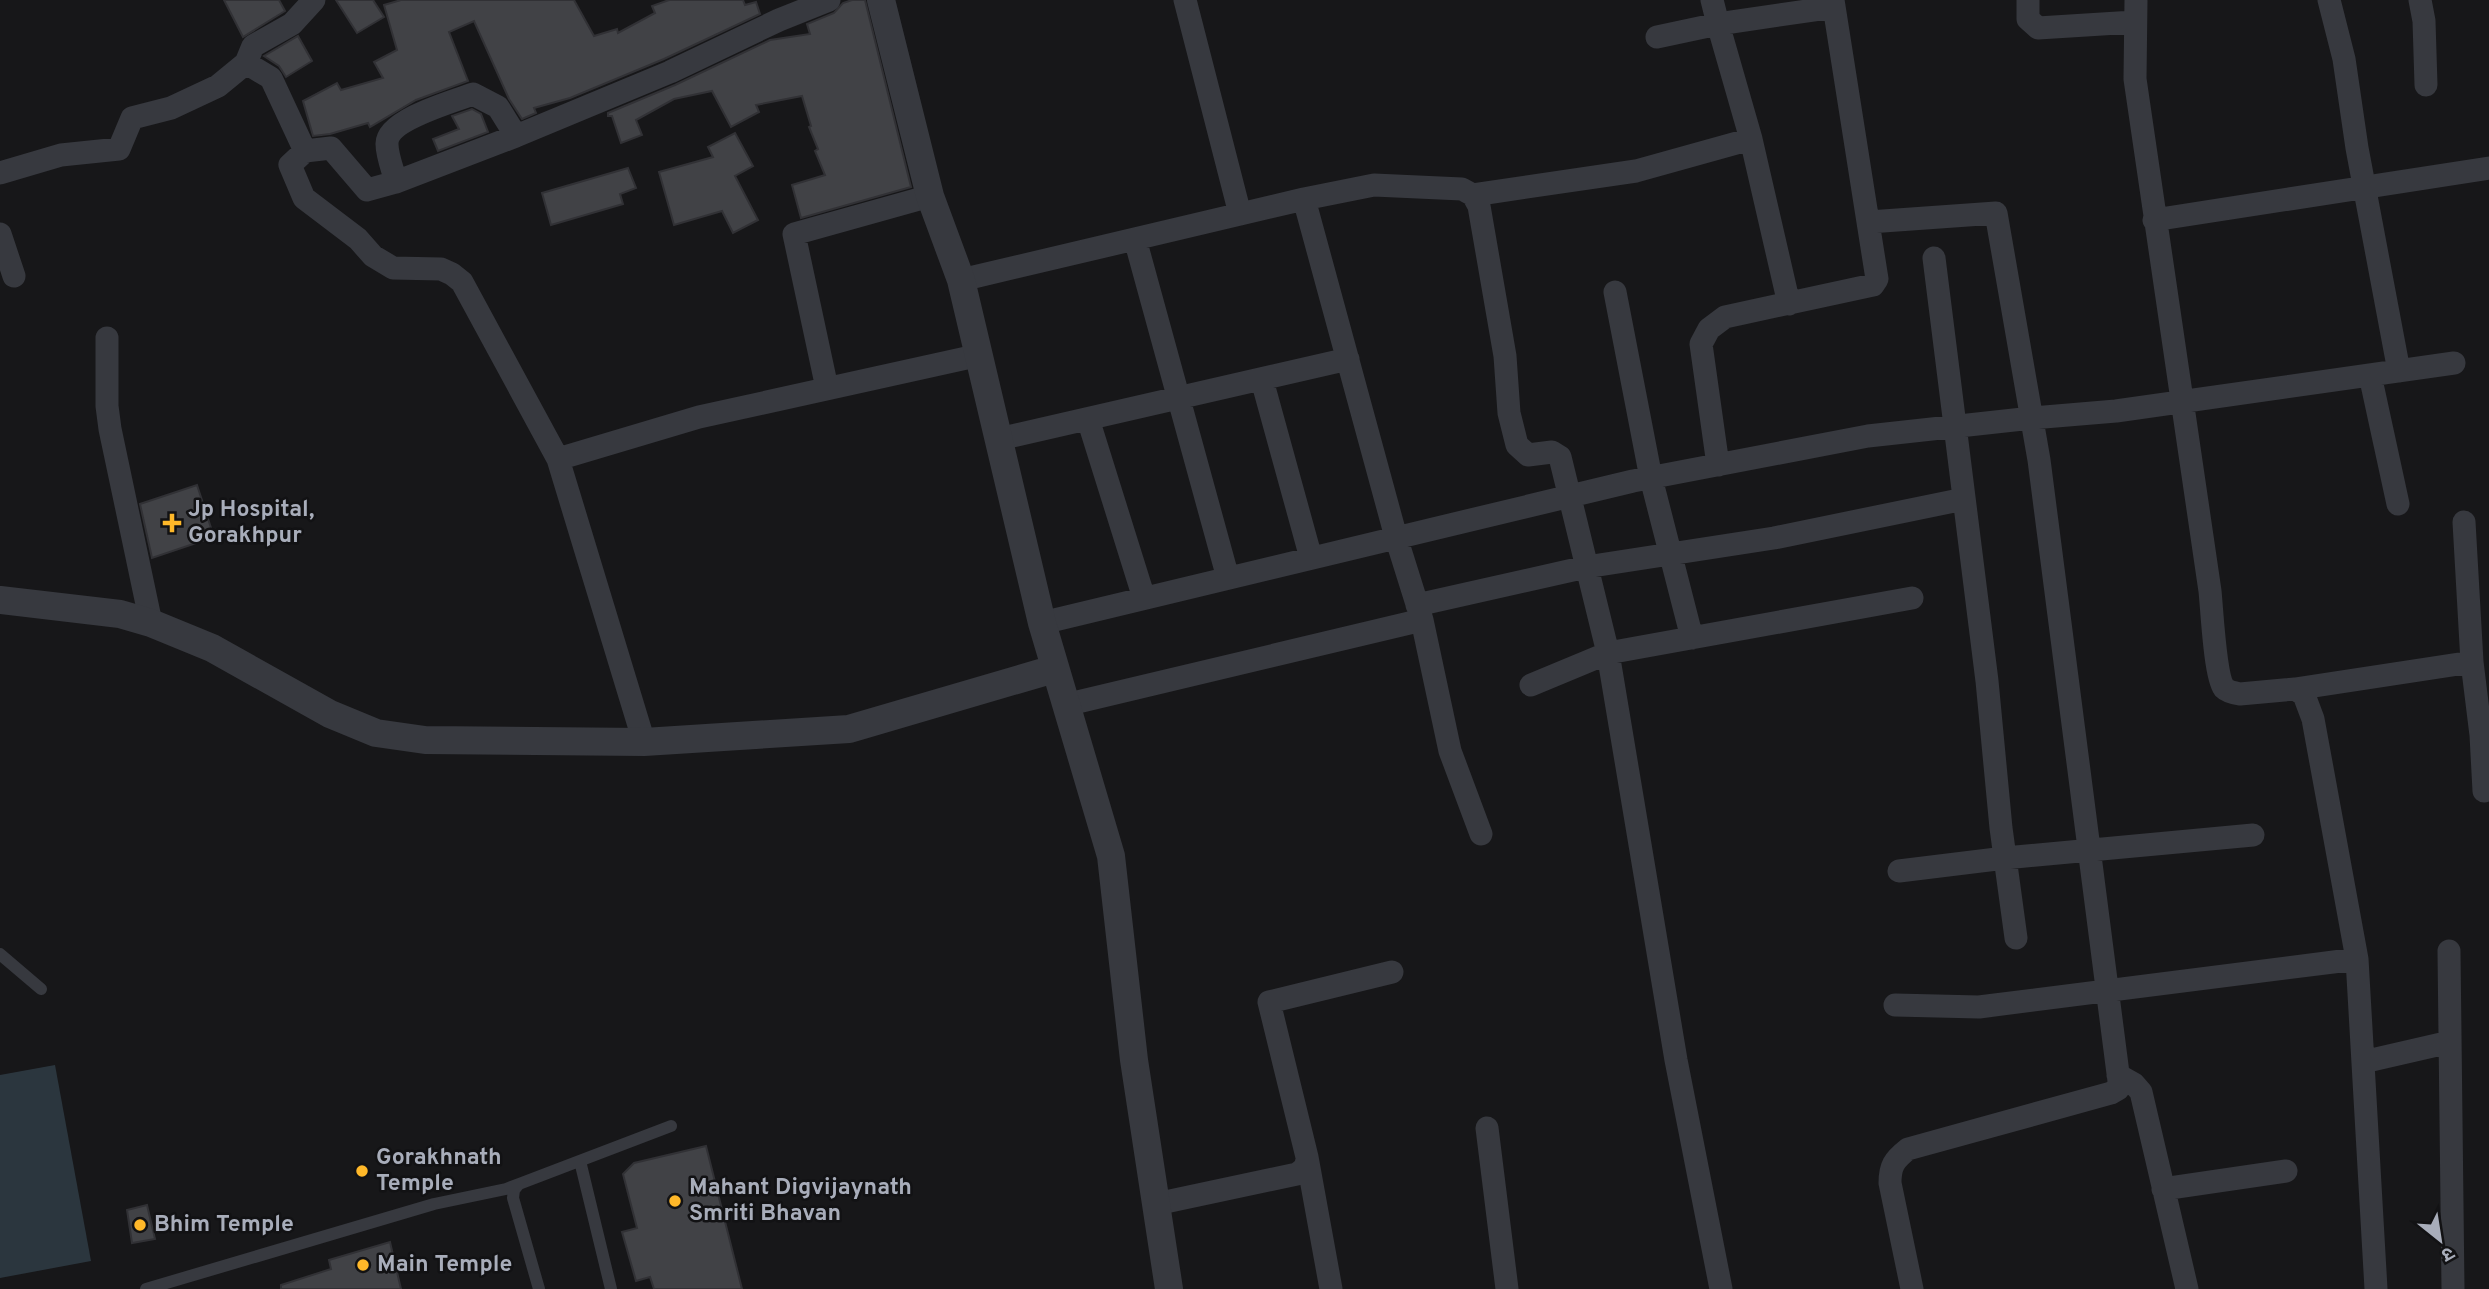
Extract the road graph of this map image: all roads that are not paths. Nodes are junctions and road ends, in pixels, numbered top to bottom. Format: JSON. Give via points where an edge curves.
{"nodes":[{"id":1,"x":314,"y":0,"type":"edge"},
{"id":2,"x":829,"y":0,"type":"edge"},
{"id":3,"x":881,"y":0,"type":"edge"},
{"id":4,"x":1185,"y":0,"type":"edge"},
{"id":5,"x":1712,"y":0,"type":"edge"},
{"id":6,"x":2028,"y":0,"type":"edge"},
{"id":7,"x":2329,"y":0,"type":"edge"},
{"id":8,"x":2420,"y":0,"type":"edge"},
{"id":9,"x":1833,"y":4,"type":"edge"},
{"id":10,"x":776,"y":10,"type":"edge"},
{"id":11,"x":2135,"y":11,"type":"edge"},
{"id":12,"x":1718,"y":24,"type":"junction"},
{"id":13,"x":1657,"y":37,"type":"dead end"},
{"id":14,"x":246,"y":62,"type":"junction"},
{"id":15,"x":2426,"y":85,"type":"dead end"},
{"id":16,"x":516,"y":136,"type":"junction"},
{"id":17,"x":1751,"y":139,"type":"junction"},
{"id":18,"x":305,"y":151,"type":"junction"},
{"id":19,"x":2489,"y":168,"type":"edge"},
{"id":20,"x":0,"y":173,"type":"edge"},
{"id":21,"x":396,"y":182,"type":"junction"},
{"id":22,"x":2364,"y":187,"type":"junction"},
{"id":23,"x":1473,"y":195,"type":"junction"},
{"id":24,"x":930,"y":196,"type":"junction"},
{"id":25,"x":1304,"y":199,"type":"junction"},
{"id":26,"x":1240,"y":214,"type":"junction"},
{"id":27,"x":2154,"y":220,"type":"junction"},
{"id":28,"x":1869,"y":222,"type":"junction"},
{"id":29,"x":0,"y":234,"type":"edge"},
{"id":30,"x":1135,"y":239,"type":"junction"},
{"id":31,"x":1934,"y":258,"type":"dead end"},
{"id":32,"x":14,"y":276,"type":"dead end"},
{"id":33,"x":961,"y":280,"type":"junction"},
{"id":34,"x":1615,"y":292,"type":"dead end"},
{"id":35,"x":1789,"y":304,"type":"junction"},
{"id":36,"x":107,"y":338,"type":"dead end"},
{"id":37,"x":980,"y":355,"type":"junction"},
{"id":38,"x":1348,"y":359,"type":"junction"},
{"id":39,"x":2454,"y":363,"type":"dead end"},
{"id":40,"x":2399,"y":371,"type":"junction"},
{"id":41,"x":2370,"y":375,"type":"junction"},
{"id":42,"x":1262,"y":380,"type":"junction"},
{"id":43,"x":827,"y":388,"type":"junction"},
{"id":44,"x":1179,"y":399,"type":"junction"},
{"id":45,"x":2183,"y":402,"type":"junction"},
{"id":46,"x":2032,"y":418,"type":"junction"},
{"id":47,"x":1088,"y":419,"type":"junction"},
{"id":48,"x":1954,"y":426,"type":"junction"},
{"id":49,"x":999,"y":439,"type":"junction"},
{"id":50,"x":558,"y":458,"type":"junction"},
{"id":51,"x":1718,"y":465,"type":"junction"},
{"id":52,"x":1651,"y":478,"type":"junction"},
{"id":53,"x":1569,"y":496,"type":"junction"},
{"id":54,"x":1964,"y":499,"type":"junction"},
{"id":55,"x":2398,"y":504,"type":"dead end"},
{"id":56,"x":2464,"y":522,"type":"dead end"},
{"id":57,"x":1396,"y":537,"type":"junction"},
{"id":58,"x":1671,"y":555,"type":"junction"},
{"id":59,"x":1311,"y":558,"type":"junction"},
{"id":60,"x":1586,"y":567,"type":"junction"},
{"id":61,"x":1228,"y":578,"type":"junction"},
{"id":62,"x":1144,"y":598,"type":"junction"},
{"id":63,"x":1912,"y":598,"type":"dead end"},
{"id":64,"x":0,"y":600,"type":"edge"},
{"id":65,"x":1419,"y":613,"type":"junction"},
{"id":66,"x":151,"y":623,"type":"junction"},
{"id":67,"x":1042,"y":623,"type":"junction"},
{"id":68,"x":1692,"y":638,"type":"junction"},
{"id":69,"x":1608,"y":653,"type":"junction"},
{"id":70,"x":2472,"y":662,"type":"junction"},
{"id":71,"x":1054,"y":668,"type":"junction"},
{"id":72,"x":1531,"y":684,"type":"dead end"},
{"id":73,"x":2295,"y":689,"type":"junction"},
{"id":74,"x":1065,"y":705,"type":"junction"},
{"id":75,"x":644,"y":741,"type":"junction"},
{"id":76,"x":2484,"y":791,"type":"dead end"},
{"id":77,"x":1481,"y":834,"type":"dead end"},
{"id":78,"x":2253,"y":835,"type":"dead end"},
{"id":79,"x":2088,"y":849,"type":"junction"},
{"id":80,"x":2005,"y":858,"type":"junction"},
{"id":81,"x":1899,"y":872,"type":"dead end"},
{"id":82,"x":2016,"y":938,"type":"dead end"},
{"id":83,"x":2449,"y":951,"type":"dead end"},
{"id":84,"x":0,"y":954,"type":"edge"},
{"id":85,"x":2357,"y":958,"type":"junction"},
{"id":86,"x":1392,"y":972,"type":"dead end"},
{"id":87,"x":41,"y":989,"type":"dead end"},
{"id":88,"x":2107,"y":990,"type":"junction"},
{"id":89,"x":1895,"y":1005,"type":"dead end"},
{"id":90,"x":2450,"y":1042,"type":"junction"},
{"id":91,"x":2363,"y":1062,"type":"junction"},
{"id":92,"x":2118,"y":1074,"type":"junction"},
{"id":93,"x":671,"y":1126,"type":"dead end"},
{"id":94,"x":1487,"y":1128,"type":"dead end"},
{"id":95,"x":1307,"y":1157,"type":"junction"},
{"id":96,"x":580,"y":1161,"type":"junction"},
{"id":97,"x":2286,"y":1171,"type":"dead end"},
{"id":98,"x":519,"y":1184,"type":"junction"},
{"id":99,"x":2163,"y":1189,"type":"junction"},
{"id":100,"x":1156,"y":1204,"type":"junction"},
{"id":101,"x":146,"y":1289,"type":"edge"},
{"id":102,"x":540,"y":1289,"type":"edge"},
{"id":103,"x":611,"y":1289,"type":"edge"},
{"id":104,"x":1169,"y":1289,"type":"edge"},
{"id":105,"x":1331,"y":1289,"type":"edge"},
{"id":106,"x":1507,"y":1289,"type":"edge"},
{"id":107,"x":1721,"y":1289,"type":"edge"},
{"id":108,"x":1912,"y":1289,"type":"edge"},
{"id":109,"x":2187,"y":1289,"type":"edge"},
{"id":110,"x":2376,"y":1289,"type":"edge"},
{"id":111,"x":2453,"y":1289,"type":"edge"}],
"edges":[{"from":1,"to":14,"type":"street","via":[[292,24],[253,46]]},
{"from":2,"to":10,"type":"street"},
{"from":3,"to":24,"type":"street"},
{"from":4,"to":26,"type":"street"},
{"from":5,"to":12,"type":"street"},
{"from":6,"to":11,"type":"street","via":[[2028,19],[2038,27]]},
{"from":7,"to":22,"type":"street","via":[[2344,59]]},
{"from":8,"to":15,"type":"street"},
{"from":9,"to":12,"type":"street"},
{"from":9,"to":28,"type":"street"},
{"from":10,"to":16,"type":"street","via":[[670,72]]},
{"from":11,"to":27,"type":"street","via":[[2135,79]]},
{"from":12,"to":13,"type":"street"},
{"from":12,"to":17,"type":"street"},
{"from":14,"to":18,"type":"street","via":[[271,78]]},
{"from":14,"to":20,"type":"street","via":[[218,86],[171,108],[132,118],[119,149],[61,155]]},
{"from":16,"to":21,"type":"street"},
{"from":16,"to":21,"type":"street","via":[[498,107],[473,94],[441,105],[389,134],[386,143]]},
{"from":17,"to":23,"type":"street","via":[[1636,171]]},
{"from":17,"to":35,"type":"street"},
{"from":18,"to":21,"type":"street","via":[[331,148],[367,190]]},
{"from":18,"to":50,"type":"street","via":[[290,165],[303,198],[393,268],[441,269],[462,282]]},
{"from":19,"to":22,"type":"street"},
{"from":22,"to":27,"type":"street"},
{"from":22,"to":40,"type":"street"},
{"from":23,"to":25,"type":"street","via":[[1462,189],[1374,185]]},
{"from":23,"to":53,"type":"street","via":[[1479,206],[1517,445],[1528,454],[1560,457]]},
{"from":24,"to":33,"type":"street"},
{"from":24,"to":43,"type":"street","via":[[794,234]]},
{"from":25,"to":26,"type":"street"},
{"from":25,"to":38,"type":"street"},
{"from":26,"to":30,"type":"street"},
{"from":27,"to":45,"type":"street"},
{"from":28,"to":35,"type":"street","via":[[1877,273],[1873,285]]},
{"from":28,"to":46,"type":"street","via":[[1996,213]]},
{"from":29,"to":32,"type":"street"},
{"from":30,"to":33,"type":"street"},
{"from":30,"to":44,"type":"street"},
{"from":31,"to":48,"type":"street"},
{"from":33,"to":37,"type":"street"},
{"from":34,"to":52,"type":"street"},
{"from":35,"to":51,"type":"street","via":[[1725,317],[1701,344]]},
{"from":36,"to":66,"type":"street","via":[[110,429]]},
{"from":37,"to":43,"type":"street"},
{"from":37,"to":49,"type":"street"},
{"from":38,"to":42,"type":"street"},
{"from":38,"to":57,"type":"street"},
{"from":39,"to":40,"type":"street"},
{"from":40,"to":41,"type":"street"},
{"from":41,"to":45,"type":"street"},
{"from":41,"to":55,"type":"street"},
{"from":42,"to":44,"type":"street"},
{"from":42,"to":59,"type":"street"},
{"from":43,"to":50,"type":"street","via":[[699,417]]},
{"from":44,"to":47,"type":"street"},
{"from":44,"to":61,"type":"street"},
{"from":45,"to":46,"type":"street"},
{"from":45,"to":73,"type":"street","via":[[2219,675],[2232,693]]},
{"from":46,"to":48,"type":"street"},
{"from":46,"to":79,"type":"street"},
{"from":47,"to":49,"type":"street"},
{"from":47,"to":62,"type":"street"},
{"from":48,"to":51,"type":"street","via":[[1868,436]]},
{"from":48,"to":54,"type":"street"},
{"from":49,"to":67,"type":"street"},
{"from":50,"to":75,"type":"street"},
{"from":51,"to":52,"type":"street"},
{"from":52,"to":53,"type":"street"},
{"from":52,"to":58,"type":"street"},
{"from":53,"to":57,"type":"street"},
{"from":53,"to":60,"type":"street"},
{"from":54,"to":58,"type":"street"},
{"from":54,"to":80,"type":"street"},
{"from":56,"to":70,"type":"street"},
{"from":57,"to":59,"type":"street"},
{"from":57,"to":65,"type":"street"},
{"from":58,"to":60,"type":"street"},
{"from":58,"to":68,"type":"street"},
{"from":59,"to":61,"type":"street"},
{"from":60,"to":65,"type":"street"},
{"from":60,"to":69,"type":"street"},
{"from":61,"to":62,"type":"street"},
{"from":62,"to":67,"type":"street"},
{"from":63,"to":68,"type":"street"},
{"from":64,"to":66,"type":"street","via":[[120,614]]},
{"from":65,"to":74,"type":"street"},
{"from":65,"to":77,"type":"street","via":[[1450,751]]},
{"from":66,"to":75,"type":"street","via":[[212,648],[330,714],[376,733],[425,740]]},
{"from":67,"to":71,"type":"street"},
{"from":68,"to":69,"type":"street"},
{"from":69,"to":72,"type":"street"},
{"from":69,"to":107,"type":"street","via":[[1679,1074]]},
{"from":70,"to":73,"type":"street"},
{"from":70,"to":76,"type":"street"},
{"from":71,"to":74,"type":"street"},
{"from":71,"to":75,"type":"street","via":[[849,729]]},
{"from":73,"to":85,"type":"street","via":[[2304,695],[2314,719]]},
{"from":74,"to":100,"type":"street","via":[[1111,856]]},
{"from":78,"to":79,"type":"street"},
{"from":79,"to":80,"type":"street"},
{"from":79,"to":88,"type":"street"},
{"from":80,"to":81,"type":"street"},
{"from":80,"to":82,"type":"street"},
{"from":83,"to":90,"type":"street"},
{"from":84,"to":87,"type":"lane"},
{"from":85,"to":88,"type":"street"},
{"from":85,"to":91,"type":"street"},
{"from":86,"to":95,"type":"street","via":[[1269,1002]]},
{"from":88,"to":89,"type":"street","via":[[1979,1007]]},
{"from":88,"to":92,"type":"street"},
{"from":90,"to":91,"type":"street"},
{"from":90,"to":111,"type":"street"},
{"from":91,"to":110,"type":"street"},
{"from":92,"to":99,"type":"street","via":[[2141,1092]]},
{"from":92,"to":108,"type":"street","via":[[2118,1089],[2111,1093],[1908,1149],[1895,1160],[1890,1184]]},
{"from":93,"to":96,"type":"lane"},
{"from":94,"to":106,"type":"street"},
{"from":95,"to":100,"type":"street","via":[[1307,1164],[1297,1174]]},
{"from":95,"to":105,"type":"street"},
{"from":96,"to":98,"type":"lane"},
{"from":96,"to":103,"type":"lane"},
{"from":97,"to":99,"type":"street"},
{"from":98,"to":101,"type":"lane","via":[[434,1204]]},
{"from":98,"to":102,"type":"lane","via":[[513,1198]]},
{"from":99,"to":109,"type":"street"},
{"from":100,"to":104,"type":"street"}]}
